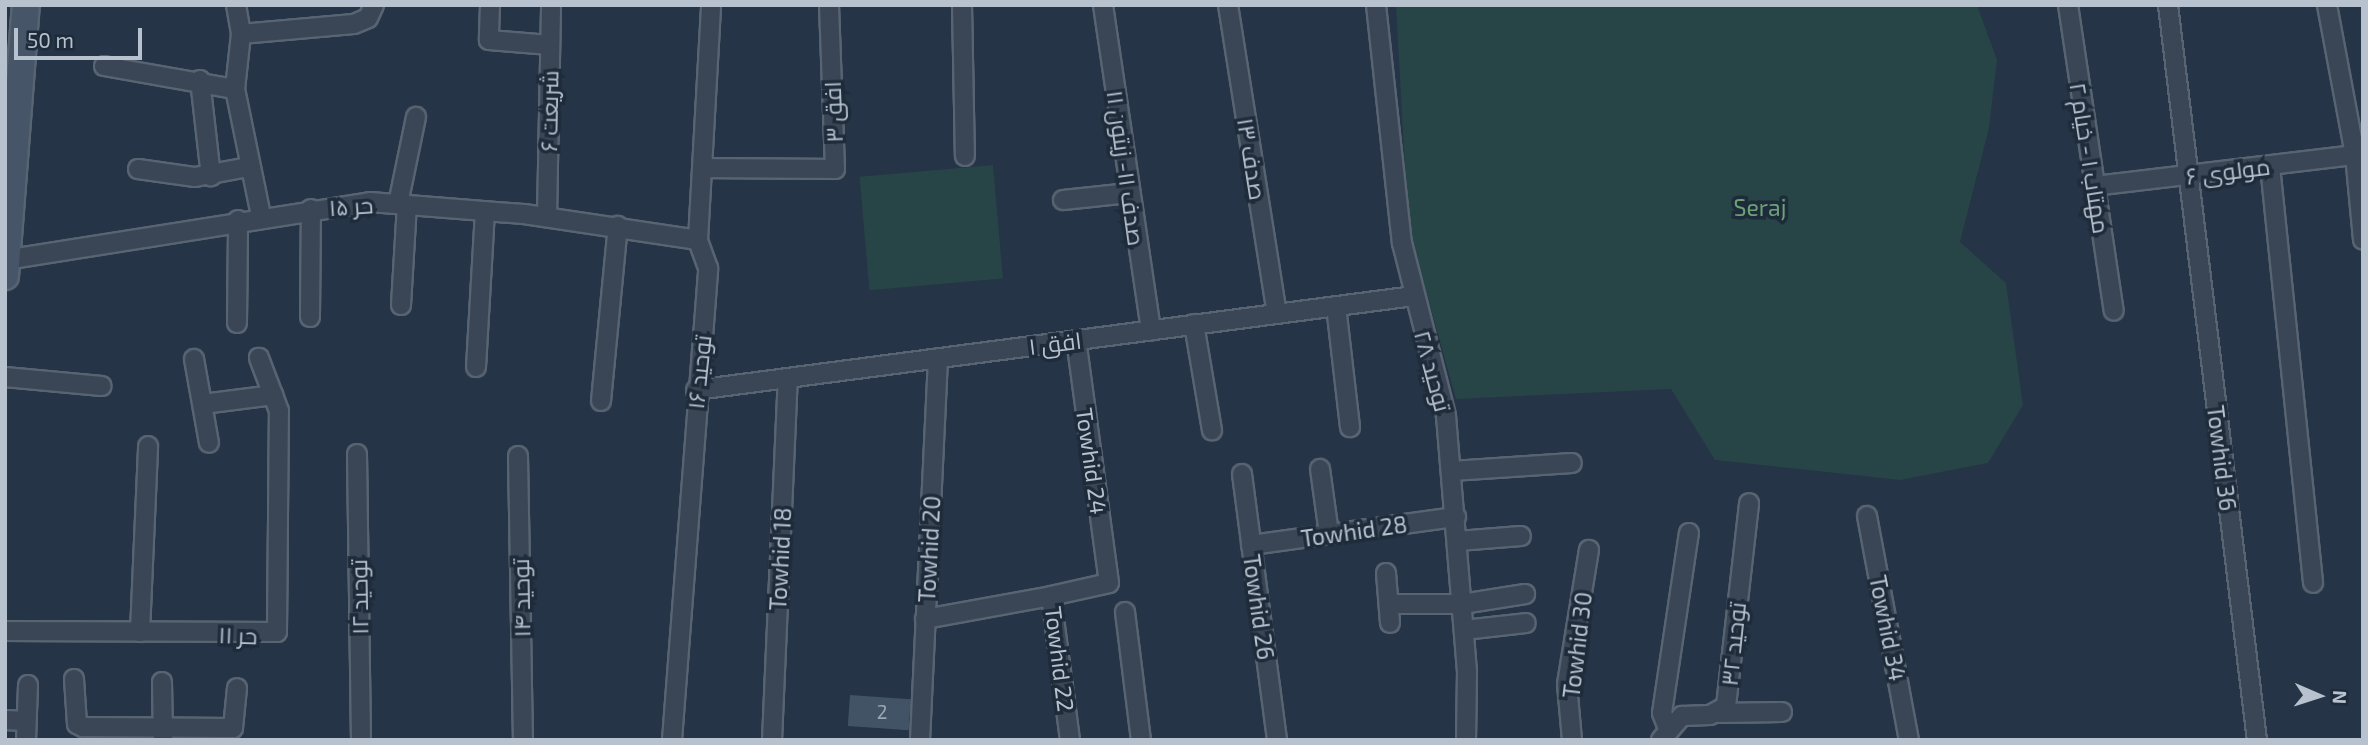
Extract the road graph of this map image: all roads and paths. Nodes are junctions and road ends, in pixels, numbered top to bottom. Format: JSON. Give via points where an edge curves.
{"nodes":[{"id":1,"x":26,"y":5,"type":"edge"},
{"id":2,"x":236,"y":5,"type":"edge"},
{"id":3,"x":374,"y":5,"type":"edge"},
{"id":4,"x":490,"y":5,"type":"edge"},
{"id":5,"x":551,"y":5,"type":"edge"},
{"id":6,"x":711,"y":5,"type":"edge"},
{"id":7,"x":829,"y":5,"type":"edge"},
{"id":8,"x":962,"y":5,"type":"edge"},
{"id":9,"x":1102,"y":5,"type":"edge"},
{"id":10,"x":1228,"y":5,"type":"edge"},
{"id":11,"x":1376,"y":5,"type":"edge"},
{"id":12,"x":2068,"y":5,"type":"edge"},
{"id":13,"x":2168,"y":5,"type":"edge"},
{"id":14,"x":2327,"y":5,"type":"edge"},
{"id":15,"x":242,"y":34,"type":"junction"},
{"id":16,"x":550,"y":45,"type":"junction"},
{"id":17,"x":104,"y":66,"type":"dead end"},
{"id":18,"x":200,"y":80,"type":"junction"},
{"id":19,"x":235,"y":89,"type":"junction"},
{"id":20,"x":416,"y":117,"type":"dead end"},
{"id":21,"x":2359,"y":155,"type":"edge"},
{"id":22,"x":965,"y":156,"type":"dead end"},
{"id":23,"x":2270,"y":166,"type":"junction"},
{"id":24,"x":248,"y":167,"type":"junction"},
{"id":25,"x":702,"y":168,"type":"junction"},
{"id":26,"x":138,"y":169,"type":"dead end"},
{"id":27,"x":211,"y":176,"type":"junction"},
{"id":28,"x":2186,"y":177,"type":"junction"},
{"id":29,"x":2094,"y":186,"type":"junction"},
{"id":30,"x":1130,"y":193,"type":"junction"},
{"id":31,"x":1063,"y":200,"type":"dead end"},
{"id":32,"x":402,"y":204,"type":"junction"},
{"id":33,"x":311,"y":209,"type":"junction"},
{"id":34,"x":485,"y":211,"type":"junction"},
{"id":35,"x":261,"y":216,"type":"junction"},
{"id":36,"x":547,"y":217,"type":"junction"},
{"id":37,"x":239,"y":220,"type":"junction"},
{"id":38,"x":618,"y":226,"type":"junction"},
{"id":39,"x":698,"y":240,"type":"junction"},
{"id":40,"x":2363,"y":240,"type":"edge"},
{"id":41,"x":6,"y":265,"type":"edge"},
{"id":42,"x":1414,"y":296,"type":"junction"},
{"id":43,"x":401,"y":305,"type":"dead end"},
{"id":44,"x":1336,"y":306,"type":"junction"},
{"id":45,"x":2114,"y":311,"type":"dead end"},
{"id":46,"x":1277,"y":313,"type":"junction"},
{"id":47,"x":310,"y":317,"type":"dead end"},
{"id":48,"x":237,"y":323,"type":"dead end"},
{"id":49,"x":1195,"y":324,"type":"junction"},
{"id":50,"x":1151,"y":330,"type":"junction"},
{"id":51,"x":1076,"y":340,"type":"junction"},
{"id":52,"x":259,"y":358,"type":"dead end"},
{"id":53,"x":938,"y":358,"type":"junction"},
{"id":54,"x":194,"y":359,"type":"dead end"},
{"id":55,"x":476,"y":367,"type":"dead end"},
{"id":56,"x":5,"y":377,"type":"edge"},
{"id":57,"x":788,"y":378,"type":"junction"},
{"id":58,"x":102,"y":386,"type":"dead end"},
{"id":59,"x":696,"y":390,"type":"junction"},
{"id":60,"x":273,"y":395,"type":"junction"},
{"id":61,"x":601,"y":401,"type":"dead end"},
{"id":62,"x":203,"y":404,"type":"junction"},
{"id":63,"x":1350,"y":427,"type":"dead end"},
{"id":64,"x":1212,"y":430,"type":"dead end"},
{"id":65,"x":209,"y":443,"type":"dead end"},
{"id":66,"x":148,"y":446,"type":"dead end"},
{"id":67,"x":357,"y":454,"type":"dead end"},
{"id":68,"x":518,"y":456,"type":"dead end"},
{"id":69,"x":1572,"y":463,"type":"dead end"},
{"id":70,"x":1320,"y":469,"type":"dead end"},
{"id":71,"x":1451,"y":471,"type":"junction"},
{"id":72,"x":1242,"y":474,"type":"dead end"},
{"id":73,"x":1749,"y":503,"type":"dead end"},
{"id":74,"x":1867,"y":516,"type":"dead end"},
{"id":75,"x":1457,"y":517,"type":"junction"},
{"id":76,"x":1689,"y":533,"type":"dead end"},
{"id":77,"x":1329,"y":534,"type":"junction"},
{"id":78,"x":1521,"y":536,"type":"dead end"},
{"id":79,"x":1458,"y":541,"type":"junction"},
{"id":80,"x":1251,"y":545,"type":"junction"},
{"id":81,"x":1589,"y":550,"type":"dead end"},
{"id":82,"x":1387,"y":573,"type":"dead end"},
{"id":83,"x":1109,"y":583,"type":"joint"},
{"id":84,"x":2313,"y":583,"type":"dead end"},
{"id":85,"x":1525,"y":594,"type":"dead end"},
{"id":86,"x":1051,"y":596,"type":"junction"},
{"id":87,"x":1388,"y":604,"type":"junction"},
{"id":88,"x":1462,"y":604,"type":"junction"},
{"id":89,"x":1125,"y":612,"type":"dead end"},
{"id":90,"x":925,"y":619,"type":"junction"},
{"id":91,"x":1390,"y":623,"type":"dead end"},
{"id":92,"x":1526,"y":623,"type":"dead end"},
{"id":93,"x":1464,"y":630,"type":"junction"},
{"id":94,"x":5,"y":631,"type":"edge"},
{"id":95,"x":140,"y":632,"type":"junction"},
{"id":96,"x":74,"y":679,"type":"dead end"},
{"id":97,"x":162,"y":681,"type":"dead end"},
{"id":98,"x":28,"y":685,"type":"dead end"},
{"id":99,"x":237,"y":688,"type":"dead end"},
{"id":100,"x":1782,"y":712,"type":"dead end"},
{"id":101,"x":1719,"y":713,"type":"junction"},
{"id":102,"x":5,"y":720,"type":"edge"},
{"id":103,"x":26,"y":731,"type":"edge"},
{"id":104,"x":1664,"y":733,"type":"edge"},
{"id":105,"x":163,"y":734,"type":"edge"},
{"id":106,"x":361,"y":740,"type":"edge"},
{"id":107,"x":523,"y":740,"type":"edge"},
{"id":108,"x":672,"y":740,"type":"edge"},
{"id":109,"x":772,"y":740,"type":"edge"},
{"id":110,"x":920,"y":740,"type":"edge"},
{"id":111,"x":1070,"y":740,"type":"edge"},
{"id":112,"x":1141,"y":740,"type":"edge"},
{"id":113,"x":1277,"y":740,"type":"edge"},
{"id":114,"x":1466,"y":740,"type":"edge"},
{"id":115,"x":1572,"y":740,"type":"edge"},
{"id":116,"x":1909,"y":740,"type":"edge"},
{"id":117,"x":2257,"y":740,"type":"edge"}],
"edges":[{"from":1,"to":41,"type":"main road"},
{"from":2,"to":15,"type":"street"},
{"from":3,"to":15,"type":"street","via":[[368,18],[354,24]]},
{"from":4,"to":16,"type":"street","via":[[489,40]]},
{"from":5,"to":16,"type":"street","name":"شریعت ۶"},
{"from":6,"to":25,"type":"street","name":"توحید ۱۶"},
{"from":7,"to":25,"type":"street","name":"افق ۳","via":[[835,169]]},
{"from":8,"to":22,"type":"street"},
{"from":9,"to":30,"type":"street","name":"صدف ۱۱- زیتون ۱۱"},
{"from":10,"to":46,"type":"street","name":"صدف ۱۳"},
{"from":11,"to":42,"type":"street","name":"توحید ۲۸","via":[[1392,172]]},
{"from":12,"to":29,"type":"street","name":"مهتاب ۱ - خیام ۲"},
{"from":13,"to":28,"type":"street","name":"Towhid 36"},
{"from":14,"to":21,"type":"street"},
{"from":15,"to":19,"type":"street"},
{"from":16,"to":36,"type":"street","name":"شریعت ۶"},
{"from":17,"to":18,"type":"street"},
{"from":18,"to":19,"type":"street"},
{"from":18,"to":27,"type":"street"},
{"from":19,"to":24,"type":"street"},
{"from":20,"to":32,"type":"street"},
{"from":21,"to":23,"type":"street","name":"مولوی ۶"},
{"from":21,"to":40,"type":"street"},
{"from":23,"to":28,"type":"street","name":"مولوی ۶"},
{"from":23,"to":84,"type":"street"},
{"from":24,"to":27,"type":"street"},
{"from":24,"to":35,"type":"street"},
{"from":25,"to":39,"type":"street","name":"توحید ۱۶"},
{"from":26,"to":27,"type":"street"},
{"from":28,"to":29,"type":"street","name":"مولوی ۶"},
{"from":28,"to":117,"type":"street","name":"Towhid 36"},
{"from":29,"to":45,"type":"street","name":"مهتاب ۱ - خیام ۲"},
{"from":30,"to":31,"type":"street"},
{"from":30,"to":50,"type":"street","name":"صدف ۱۱- زیتون ۱۱"},
{"from":32,"to":33,"type":"street","name":"حر ۱۵"},
{"from":32,"to":34,"type":"street","name":"حر ۱۵"},
{"from":32,"to":43,"type":"street"},
{"from":33,"to":35,"type":"street","name":"حر ۱۵"},
{"from":33,"to":47,"type":"street"},
{"from":34,"to":36,"type":"street","name":"حر ۱۵"},
{"from":34,"to":55,"type":"street"},
{"from":35,"to":37,"type":"street","name":"حر ۱۵"},
{"from":36,"to":38,"type":"street","name":"حر ۱۵"},
{"from":37,"to":41,"type":"street","name":"حر ۱۵"},
{"from":37,"to":48,"type":"street"},
{"from":38,"to":39,"type":"street","name":"حر ۱۵"},
{"from":38,"to":61,"type":"street"},
{"from":39,"to":59,"type":"street","name":"توحید ۱۶","via":[[708,268]]},
{"from":42,"to":44,"type":"street","name":"افق ۱"},
{"from":42,"to":71,"type":"street","name":"توحید ۲۸","via":[[1446,416]]},
{"from":44,"to":46,"type":"street","name":"افق ۱"},
{"from":44,"to":63,"type":"street"},
{"from":46,"to":49,"type":"street","name":"افق ۱"},
{"from":49,"to":50,"type":"street","name":"افق ۱"},
{"from":49,"to":64,"type":"street"},
{"from":50,"to":51,"type":"street","name":"افق ۱"},
{"from":51,"to":53,"type":"street","name":"افق ۱"},
{"from":51,"to":83,"type":"street","name":"Towhid 24"},
{"from":52,"to":60,"type":"street","name":"حر ۱۱"},
{"from":53,"to":57,"type":"street","name":"افق ۱"},
{"from":53,"to":90,"type":"street","name":"Towhid 20"},
{"from":54,"to":62,"type":"street"},
{"from":56,"to":58,"type":"street"},
{"from":57,"to":59,"type":"street","name":"افق ۱"},
{"from":57,"to":109,"type":"street","name":"Towhid 18"},
{"from":59,"to":108,"type":"street","name":"توحید ۱۶"},
{"from":60,"to":62,"type":"street"},
{"from":60,"to":95,"type":"street","name":"حر ۱۱","via":[[279,411],[277,632]]},
{"from":62,"to":65,"type":"street"},
{"from":66,"to":95,"type":"street"},
{"from":67,"to":106,"type":"street","name":"توحید ۱۲"},
{"from":68,"to":107,"type":"street","name":"توحید ۱۴"},
{"from":69,"to":71,"type":"street"},
{"from":70,"to":77,"type":"street"},
{"from":71,"to":75,"type":"street","name":"توحید ۲۸"},
{"from":72,"to":80,"type":"street","name":"Towhid 26"},
{"from":73,"to":101,"type":"street","name":"توحید ۳۲","via":[[1727,696]]},
{"from":74,"to":116,"type":"street","name":"Towhid 34"},
{"from":75,"to":77,"type":"street","name":"Towhid 28"},
{"from":75,"to":79,"type":"street","name":"توحید ۲۸"},
{"from":76,"to":104,"type":"street","via":[[1662,713]]},
{"from":77,"to":80,"type":"street","name":"Towhid 28"},
{"from":78,"to":79,"type":"street"},
{"from":79,"to":88,"type":"street","name":"توحید ۲۸"},
{"from":80,"to":113,"type":"street","name":"Towhid 26"},
{"from":81,"to":115,"type":"street","name":"Towhid 30","via":[[1567,684]]},
{"from":82,"to":87,"type":"street"},
{"from":83,"to":86,"type":"street","name":"Towhid 22"},
{"from":85,"to":88,"type":"street"},
{"from":86,"to":90,"type":"street"},
{"from":86,"to":111,"type":"street","name":"Towhid 22"},
{"from":87,"to":88,"type":"street"},
{"from":87,"to":91,"type":"street"},
{"from":88,"to":93,"type":"street","name":"توحید ۲۸"},
{"from":89,"to":112,"type":"street"},
{"from":90,"to":110,"type":"street","name":"Towhid 20"},
{"from":92,"to":93,"type":"street"},
{"from":93,"to":114,"type":"street","name":"توحید ۲۸"},
{"from":94,"to":95,"type":"street","name":"حر ۱۱"},
{"from":96,"to":105,"type":"street","via":[[79,726]]},
{"from":97,"to":105,"type":"street"},
{"from":98,"to":103,"type":"street"},
{"from":99,"to":105,"type":"street","via":[[234,727]]},
{"from":100,"to":101,"type":"street"},
{"from":101,"to":104,"type":"street","name":"توحید ۳۲","via":[[1682,716]]},
{"from":102,"to":103,"type":"street"}]}
